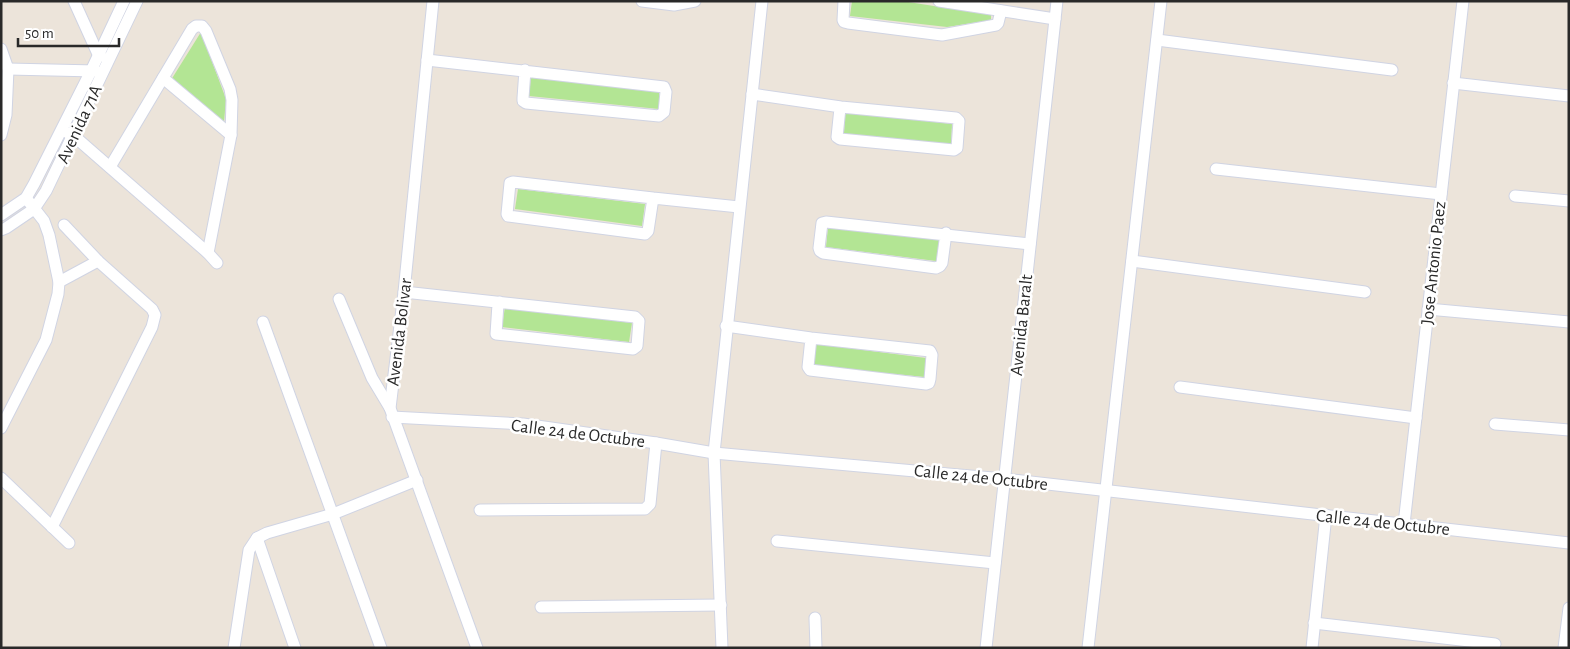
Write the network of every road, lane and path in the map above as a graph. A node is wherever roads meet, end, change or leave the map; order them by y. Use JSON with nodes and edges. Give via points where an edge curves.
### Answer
{"nodes":[{"id":1,"x":74,"y":1,"type":"edge"},
{"id":2,"x":124,"y":1,"type":"edge"},
{"id":3,"x":137,"y":1,"type":"edge"},
{"id":4,"x":433,"y":1,"type":"edge"},
{"id":5,"x":642,"y":1,"type":"edge"},
{"id":6,"x":695,"y":1,"type":"edge"},
{"id":7,"x":762,"y":1,"type":"edge"},
{"id":8,"x":844,"y":1,"type":"edge"},
{"id":9,"x":939,"y":1,"type":"edge"},
{"id":10,"x":1057,"y":1,"type":"edge"},
{"id":11,"x":1161,"y":1,"type":"edge"},
{"id":12,"x":1462,"y":1,"type":"edge"},
{"id":13,"x":1001,"y":11,"type":"junction"},
{"id":14,"x":1055,"y":19,"type":"junction"},
{"id":15,"x":1157,"y":40,"type":"junction"},
{"id":16,"x":1,"y":49,"type":"edge"},
{"id":17,"x":98,"y":54,"type":"junction"},
{"id":18,"x":428,"y":60,"type":"junction"},
{"id":19,"x":108,"y":61,"type":"junction"},
{"id":20,"x":8,"y":69,"type":"junction"},
{"id":21,"x":525,"y":70,"type":"junction"},
{"id":22,"x":1392,"y":70,"type":"dead end"},
{"id":23,"x":97,"y":71,"type":"junction"},
{"id":24,"x":163,"y":78,"type":"junction"},
{"id":25,"x":1454,"y":83,"type":"junction"},
{"id":26,"x":752,"y":94,"type":"junction"},
{"id":27,"x":1569,"y":96,"type":"edge"},
{"id":28,"x":841,"y":107,"type":"junction"},
{"id":29,"x":61,"y":130,"type":"junction"},
{"id":30,"x":1,"y":135,"type":"edge"},
{"id":31,"x":231,"y":135,"type":"junction"},
{"id":32,"x":74,"y":136,"type":"junction"},
{"id":33,"x":110,"y":166,"type":"junction"},
{"id":34,"x":1216,"y":169,"type":"dead end"},
{"id":35,"x":1441,"y":194,"type":"junction"},
{"id":36,"x":1515,"y":196,"type":"dead end"},
{"id":37,"x":26,"y":198,"type":"junction"},
{"id":38,"x":653,"y":198,"type":"junction"},
{"id":39,"x":1569,"y":200,"type":"edge"},
{"id":40,"x":740,"y":207,"type":"junction"},
{"id":41,"x":34,"y":209,"type":"junction"},
{"id":42,"x":1,"y":216,"type":"edge"},
{"id":43,"x":64,"y":225,"type":"dead end"},
{"id":44,"x":1,"y":230,"type":"edge"},
{"id":45,"x":946,"y":234,"type":"junction"},
{"id":46,"x":1030,"y":244,"type":"junction"},
{"id":47,"x":208,"y":253,"type":"junction"},
{"id":48,"x":98,"y":261,"type":"junction"},
{"id":49,"x":1132,"y":261,"type":"junction"},
{"id":50,"x":217,"y":263,"type":"dead end"},
{"id":51,"x":58,"y":282,"type":"junction"},
{"id":52,"x":404,"y":292,"type":"junction"},
{"id":53,"x":1365,"y":292,"type":"dead end"},
{"id":54,"x":339,"y":299,"type":"dead end"},
{"id":55,"x":500,"y":302,"type":"junction"},
{"id":56,"x":1428,"y":309,"type":"junction"},
{"id":57,"x":263,"y":322,"type":"dead end"},
{"id":58,"x":1569,"y":322,"type":"edge"},
{"id":59,"x":726,"y":326,"type":"junction"},
{"id":60,"x":811,"y":338,"type":"junction"},
{"id":61,"x":1180,"y":387,"type":"dead end"},
{"id":62,"x":391,"y":413,"type":"junction"},
{"id":63,"x":1416,"y":418,"type":"junction"},
{"id":64,"x":1495,"y":424,"type":"dead end"},
{"id":65,"x":1,"y":428,"type":"edge"},
{"id":66,"x":1569,"y":430,"type":"edge"},
{"id":67,"x":656,"y":443,"type":"junction"},
{"id":68,"x":714,"y":453,"type":"junction"},
{"id":69,"x":1,"y":478,"type":"edge"},
{"id":70,"x":1004,"y":479,"type":"junction"},
{"id":71,"x":417,"y":480,"type":"junction"},
{"id":72,"x":1105,"y":490,"type":"junction"},
{"id":73,"x":480,"y":510,"type":"dead end"},
{"id":74,"x":333,"y":514,"type":"junction"},
{"id":75,"x":1326,"y":515,"type":"junction"},
{"id":76,"x":1404,"y":524,"type":"junction"},
{"id":77,"x":52,"y":527,"type":"junction"},
{"id":78,"x":257,"y":538,"type":"junction"},
{"id":79,"x":777,"y":541,"type":"dead end"},
{"id":80,"x":69,"y":543,"type":"dead end"},
{"id":81,"x":1569,"y":543,"type":"edge"},
{"id":82,"x":995,"y":563,"type":"junction"},
{"id":83,"x":721,"y":605,"type":"junction"},
{"id":84,"x":541,"y":607,"type":"dead end"},
{"id":85,"x":1569,"y":608,"type":"edge"},
{"id":86,"x":815,"y":618,"type":"dead end"},
{"id":87,"x":1314,"y":623,"type":"junction"},
{"id":88,"x":1495,"y":644,"type":"dead end"},
{"id":89,"x":234,"y":648,"type":"edge"},
{"id":90,"x":296,"y":648,"type":"edge"},
{"id":91,"x":381,"y":648,"type":"edge"},
{"id":92,"x":477,"y":648,"type":"edge"},
{"id":93,"x":722,"y":648,"type":"edge"},
{"id":94,"x":816,"y":648,"type":"edge"},
{"id":95,"x":986,"y":648,"type":"edge"},
{"id":96,"x":1088,"y":648,"type":"edge"},
{"id":97,"x":1312,"y":648,"type":"edge"},
{"id":98,"x":1564,"y":648,"type":"edge"}],
"edges":[{"from":1,"to":17,"type":"street"},
{"from":2,"to":17,"type":"street","name":"Avenida 71A"},
{"from":3,"to":19,"type":"street","name":"Avenida 71A"},
{"from":4,"to":18,"type":"street","name":"Avenida Bolivar"},
{"from":5,"to":6,"type":"street","via":[[674,5]]},
{"from":7,"to":26,"type":"street"},
{"from":8,"to":13,"type":"street","via":[[843,20],[848,24],[942,35],[996,25]]},
{"from":9,"to":13,"type":"street"},
{"from":10,"to":14,"type":"street","name":"Avenida Baralt"},
{"from":11,"to":15,"type":"street"},
{"from":12,"to":25,"type":"street","name":"Jose Antonio Paez"},
{"from":13,"to":14,"type":"street"},
{"from":14,"to":46,"type":"street","name":"Avenida Baralt"},
{"from":15,"to":22,"type":"street"},
{"from":15,"to":49,"type":"street"},
{"from":16,"to":20,"type":"street"},
{"from":17,"to":19,"type":"street"},
{"from":17,"to":23,"type":"street","name":"Avenida 71A"},
{"from":18,"to":21,"type":"street"},
{"from":18,"to":52,"type":"street","name":"Avenida Bolivar"},
{"from":19,"to":23,"type":"street","name":"Avenida 71A"},
{"from":20,"to":23,"type":"street"},
{"from":20,"to":30,"type":"street","via":[[6,115]]},
{"from":21,"to":21,"type":"street","via":[[664,87],[664,112],[659,116],[526,103],[522,98]]},
{"from":23,"to":29,"type":"street","name":"Avenida 71A"},
{"from":23,"to":32,"type":"street","name":"Avenida 71A"},
{"from":24,"to":31,"type":"street"},
{"from":24,"to":31,"type":"street","via":[[192,29],[202,26],[230,89]]},
{"from":24,"to":33,"type":"street"},
{"from":25,"to":27,"type":"street"},
{"from":25,"to":35,"type":"street","name":"Jose Antonio Paez"},
{"from":26,"to":28,"type":"street"},
{"from":26,"to":40,"type":"street"},
{"from":28,"to":28,"type":"street","via":[[956,118],[959,120],[957,148],[840,140],[837,137]]},
{"from":29,"to":32,"type":"street"},
{"from":29,"to":37,"type":"street","name":"Avenida 71A"},
{"from":31,"to":47,"type":"street"},
{"from":32,"to":33,"type":"street"},
{"from":32,"to":41,"type":"street","name":"Avenida 71A"},
{"from":33,"to":47,"type":"street"},
{"from":34,"to":35,"type":"street"},
{"from":35,"to":56,"type":"street","name":"Jose Antonio Paez"},
{"from":36,"to":39,"type":"street"},
{"from":37,"to":41,"type":"street"},
{"from":37,"to":42,"type":"street","name":"Avenida 71A"},
{"from":38,"to":38,"type":"street","via":[[512,182],[507,214],[645,234]]},
{"from":38,"to":40,"type":"street"},
{"from":40,"to":59,"type":"street"},
{"from":41,"to":44,"type":"street","name":"Avenida 71A"},
{"from":41,"to":51,"type":"street","via":[[44,221],[49,235]]},
{"from":43,"to":48,"type":"street"},
{"from":45,"to":45,"type":"street","via":[[826,222],[822,223],[819,248],[823,253],[936,268],[942,263]]},
{"from":45,"to":46,"type":"street"},
{"from":46,"to":70,"type":"street","name":"Avenida Baralt"},
{"from":47,"to":50,"type":"street"},
{"from":48,"to":51,"type":"street"},
{"from":48,"to":77,"type":"street","via":[[156,316]]},
{"from":49,"to":53,"type":"street"},
{"from":49,"to":72,"type":"street"},
{"from":51,"to":65,"type":"street","via":[[46,340]]},
{"from":52,"to":55,"type":"street"},
{"from":52,"to":62,"type":"street","name":"Avenida Bolivar"},
{"from":54,"to":62,"type":"street","via":[[372,378]]},
{"from":55,"to":55,"type":"street","via":[[636,317],[639,321],[637,346],[633,349],[496,334]]},
{"from":56,"to":58,"type":"street"},
{"from":56,"to":63,"type":"street","name":"Jose Antonio Paez"},
{"from":57,"to":74,"type":"street"},
{"from":59,"to":60,"type":"street"},
{"from":59,"to":68,"type":"street"},
{"from":60,"to":60,"type":"street","via":[[930,351],[929,382],[810,370]]},
{"from":61,"to":63,"type":"street"},
{"from":62,"to":67,"type":"street","name":"Calle 24 de Octubre","via":[[523,424]]},
{"from":62,"to":71,"type":"street","name":"Avenida Bolivar"},
{"from":63,"to":76,"type":"street","name":"Jose Antonio Paez"},
{"from":64,"to":66,"type":"street"},
{"from":67,"to":68,"type":"street","name":"Calle 24 de Octubre"},
{"from":67,"to":73,"type":"street","via":[[650,504],[645,509]]},
{"from":68,"to":70,"type":"street","name":"Calle 24 de Octubre"},
{"from":68,"to":83,"type":"street"},
{"from":69,"to":77,"type":"street"},
{"from":70,"to":72,"type":"street","name":"Calle 24 de Octubre"},
{"from":70,"to":82,"type":"street","name":"Avenida Baralt"},
{"from":71,"to":74,"type":"street"},
{"from":71,"to":92,"type":"street","name":"Avenida Bolivar"},
{"from":72,"to":75,"type":"street","name":"Calle 24 de Octubre"},
{"from":72,"to":96,"type":"street"},
{"from":74,"to":78,"type":"street"},
{"from":74,"to":91,"type":"street"},
{"from":75,"to":76,"type":"street","name":"Calle 24 de Octubre"},
{"from":75,"to":87,"type":"street"},
{"from":76,"to":81,"type":"street","name":"Calle 24 de Octubre"},
{"from":77,"to":80,"type":"street"},
{"from":78,"to":89,"type":"street","via":[[249,550]]},
{"from":78,"to":90,"type":"street"},
{"from":79,"to":82,"type":"street"},
{"from":82,"to":95,"type":"street","name":"Avenida Baralt"},
{"from":83,"to":84,"type":"street"},
{"from":83,"to":93,"type":"street"},
{"from":85,"to":98,"type":"street"},
{"from":86,"to":94,"type":"street"},
{"from":87,"to":88,"type":"street"},
{"from":87,"to":97,"type":"street"}]}
